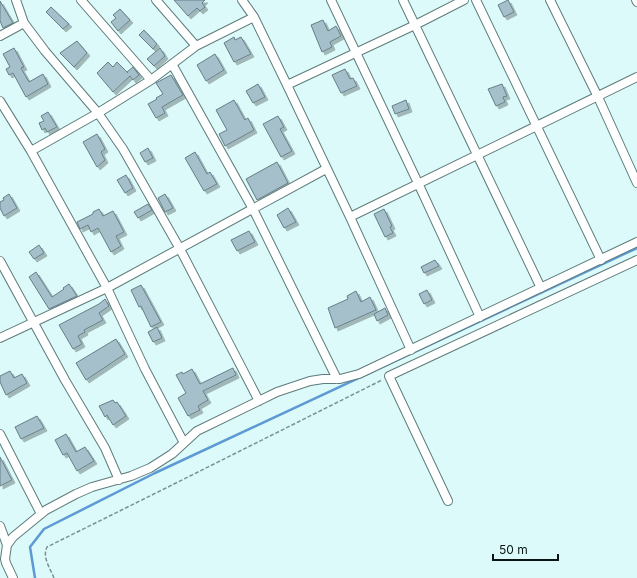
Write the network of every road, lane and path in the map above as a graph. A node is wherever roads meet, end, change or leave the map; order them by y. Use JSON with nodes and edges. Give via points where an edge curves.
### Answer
{"nodes":[{"id":1,"x":16,"y":0,"type":"edge"},
{"id":2,"x":81,"y":0,"type":"edge"},
{"id":3,"x":156,"y":0,"type":"edge"},
{"id":4,"x":242,"y":0,"type":"edge"},
{"id":5,"x":331,"y":0,"type":"edge"},
{"id":6,"x":403,"y":0,"type":"edge"},
{"id":7,"x":464,"y":0,"type":"edge"},
{"id":8,"x":476,"y":0,"type":"edge"},
{"id":9,"x":550,"y":0,"type":"edge"},
{"id":10,"x":254,"y":17,"type":"junction"},
{"id":11,"x":24,"y":23,"type":"junction"},
{"id":12,"x":415,"y":25,"type":"junction"},
{"id":13,"x":0,"y":36,"type":"edge"},
{"id":14,"x":196,"y":46,"type":"junction"},
{"id":15,"x":355,"y":53,"type":"junction"},
{"id":16,"x":172,"y":64,"type":"junction"},
{"id":17,"x":637,"y":77,"type":"edge"},
{"id":18,"x":151,"y":80,"type":"junction"},
{"id":19,"x":287,"y":85,"type":"junction"},
{"id":20,"x":598,"y":97,"type":"junction"},
{"id":21,"x":0,"y":100,"type":"edge"},
{"id":22,"x":98,"y":113,"type":"junction"},
{"id":23,"x":537,"y":125,"type":"junction"},
{"id":24,"x":31,"y":152,"type":"junction"},
{"id":25,"x":478,"y":154,"type":"junction"},
{"id":26,"x":326,"y":169,"type":"junction"},
{"id":27,"x":418,"y":183,"type":"junction"},
{"id":28,"x":637,"y":183,"type":"edge"},
{"id":29,"x":253,"y":209,"type":"junction"},
{"id":30,"x":350,"y":216,"type":"junction"},
{"id":31,"x":637,"y":242,"type":"edge"},
{"id":32,"x":180,"y":249,"type":"junction"},
{"id":33,"x":600,"y":260,"type":"junction"},
{"id":34,"x":637,"y":260,"type":"edge"},
{"id":35,"x":0,"y":261,"type":"edge"},
{"id":36,"x":108,"y":288,"type":"junction"},
{"id":37,"x":541,"y":288,"type":"junction"},
{"id":38,"x":480,"y":317,"type":"junction"},
{"id":39,"x":34,"y":323,"type":"junction"},
{"id":40,"x":0,"y":338,"type":"edge"},
{"id":41,"x":411,"y":350,"type":"junction"},
{"id":42,"x":389,"y":376,"type":"junction"},
{"id":43,"x":337,"y":379,"type":"junction"},
{"id":44,"x":259,"y":401,"type":"junction"},
{"id":45,"x":0,"y":434,"type":"edge"},
{"id":46,"x":184,"y":442,"type":"junction"},
{"id":47,"x":119,"y":480,"type":"junction"},
{"id":48,"x":448,"y":501,"type":"dead end"},
{"id":49,"x":41,"y":514,"type":"junction"},
{"id":50,"x":0,"y":526,"type":"edge"},
{"id":51,"x":8,"y":545,"type":"junction"},
{"id":52,"x":13,"y":578,"type":"edge"},
{"id":53,"x":54,"y":578,"type":"edge"}],
"edges":[{"from":1,"to":11,"type":"street"},
{"from":2,"to":18,"type":"street"},
{"from":3,"to":14,"type":"street"},
{"from":4,"to":10,"type":"street"},
{"from":5,"to":15,"type":"street"},
{"from":6,"to":12,"type":"street"},
{"from":7,"to":12,"type":"street"},
{"from":8,"to":23,"type":"street"},
{"from":9,"to":20,"type":"street"},
{"from":10,"to":14,"type":"street"},
{"from":10,"to":19,"type":"street"},
{"from":11,"to":13,"type":"street"},
{"from":11,"to":22,"type":"street"},
{"from":12,"to":15,"type":"street"},
{"from":12,"to":25,"type":"street"},
{"from":14,"to":16,"type":"street"},
{"from":15,"to":19,"type":"street"},
{"from":15,"to":27,"type":"street"},
{"from":16,"to":18,"type":"street"},
{"from":16,"to":29,"type":"street"},
{"from":17,"to":20,"type":"street"},
{"from":18,"to":22,"type":"street"},
{"from":19,"to":26,"type":"street"},
{"from":20,"to":23,"type":"street"},
{"from":20,"to":28,"type":"street"},
{"from":21,"to":24,"type":"street"},
{"from":22,"to":24,"type":"street"},
{"from":22,"to":32,"type":"street","via":[[123,148]]},
{"from":23,"to":25,"type":"street"},
{"from":23,"to":33,"type":"street"},
{"from":24,"to":36,"type":"street"},
{"from":25,"to":27,"type":"street"},
{"from":25,"to":37,"type":"street"},
{"from":26,"to":29,"type":"street"},
{"from":26,"to":30,"type":"street"},
{"from":27,"to":30,"type":"street"},
{"from":27,"to":38,"type":"street"},
{"from":29,"to":32,"type":"street"},
{"from":29,"to":43,"type":"street"},
{"from":30,"to":41,"type":"street"},
{"from":31,"to":33,"type":"street"},
{"from":32,"to":36,"type":"street"},
{"from":32,"to":44,"type":"street"},
{"from":33,"to":37,"type":"street"},
{"from":34,"to":42,"type":"street"},
{"from":35,"to":39,"type":"street"},
{"from":36,"to":39,"type":"street"},
{"from":36,"to":46,"type":"street","via":[[145,369]]},
{"from":37,"to":38,"type":"street"},
{"from":38,"to":41,"type":"street"},
{"from":39,"to":40,"type":"street"},
{"from":39,"to":47,"type":"street","via":[[105,448]]},
{"from":41,"to":43,"type":"street","via":[[359,374]]},
{"from":42,"to":48,"type":"street"},
{"from":42,"to":53,"type":"path","via":[[47,546],[46,559]]},
{"from":43,"to":44,"type":"street","via":[[298,384]]},
{"from":44,"to":46,"type":"street","via":[[197,431]]},
{"from":45,"to":49,"type":"street"},
{"from":46,"to":47,"type":"street","via":[[172,454],[150,468]]},
{"from":47,"to":49,"type":"street","via":[[76,494]]},
{"from":49,"to":51,"type":"street","via":[[13,537]]},
{"from":50,"to":51,"type":"street"},
{"from":51,"to":52,"type":"street","via":[[5,558]]}]}
